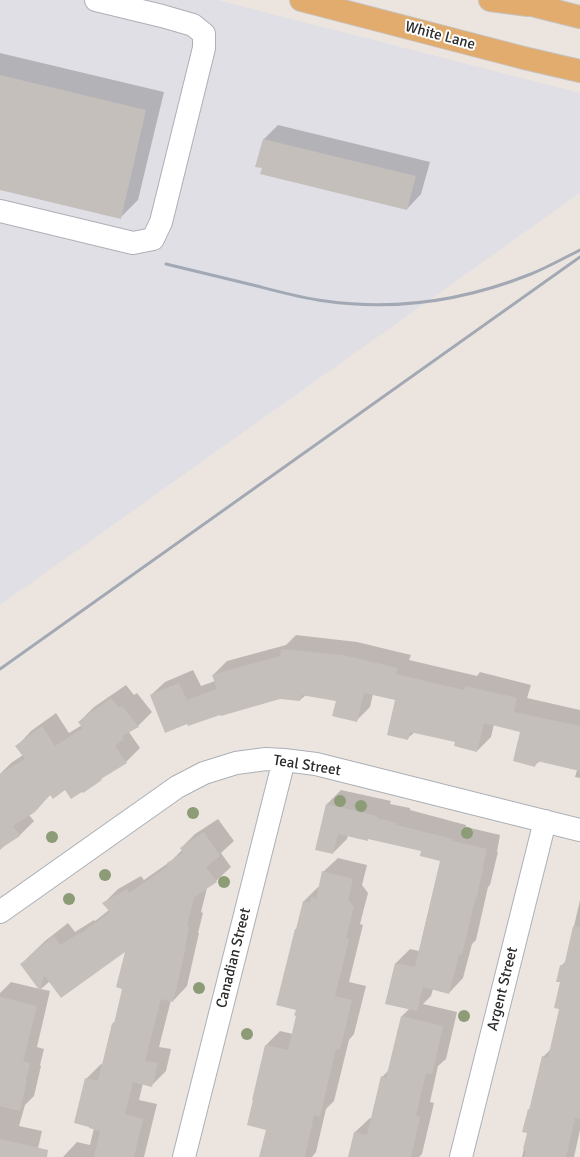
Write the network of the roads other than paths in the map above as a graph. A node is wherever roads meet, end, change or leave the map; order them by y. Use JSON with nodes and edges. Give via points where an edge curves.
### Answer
{"nodes":[{"id":1,"x":96,"y":0,"type":"edge"},
{"id":2,"x":490,"y":0,"type":"edge"},
{"id":3,"x":512,"y":0,"type":"edge"},
{"id":4,"x":308,"y":1,"type":"edge"},
{"id":5,"x":535,"y":5,"type":"junction"},
{"id":6,"x":164,"y":8,"type":"edge"},
{"id":7,"x":580,"y":17,"type":"edge"},
{"id":8,"x":524,"y":58,"type":"junction"},
{"id":9,"x":580,"y":62,"type":"edge"},
{"id":10,"x":580,"y":71,"type":"edge"},
{"id":11,"x":0,"y":211,"type":"edge"},
{"id":12,"x":284,"y":760,"type":"junction"},
{"id":13,"x":545,"y":821,"type":"junction"},
{"id":14,"x":580,"y":830,"type":"edge"},
{"id":15,"x":0,"y":912,"type":"edge"},
{"id":16,"x":184,"y":1157,"type":"edge"},
{"id":17,"x":461,"y":1157,"type":"edge"}],
"edges":[{"from":1,"to":6,"type":"street"},
{"from":2,"to":5,"type":"main road"},
{"from":3,"to":5,"type":"main road"},
{"from":4,"to":8,"type":"main road","name":"White Lane"},
{"from":5,"to":7,"type":"main road"},
{"from":6,"to":11,"type":"street","via":[[204,34],[204,48],[161,222],[153,239],[133,244]]},
{"from":8,"to":9,"type":"main road"},
{"from":8,"to":10,"type":"main road","name":"White Lane"},
{"from":12,"to":13,"type":"street","name":"Teal Street","via":[[316,764]]},
{"from":12,"to":15,"type":"street","name":"Teal Street","via":[[266,759],[236,763],[204,773],[177,786]]},
{"from":12,"to":16,"type":"street","name":"Canadian Street"},
{"from":13,"to":14,"type":"street","name":"Teal Street"},
{"from":13,"to":17,"type":"street","name":"Argent Street"}]}
